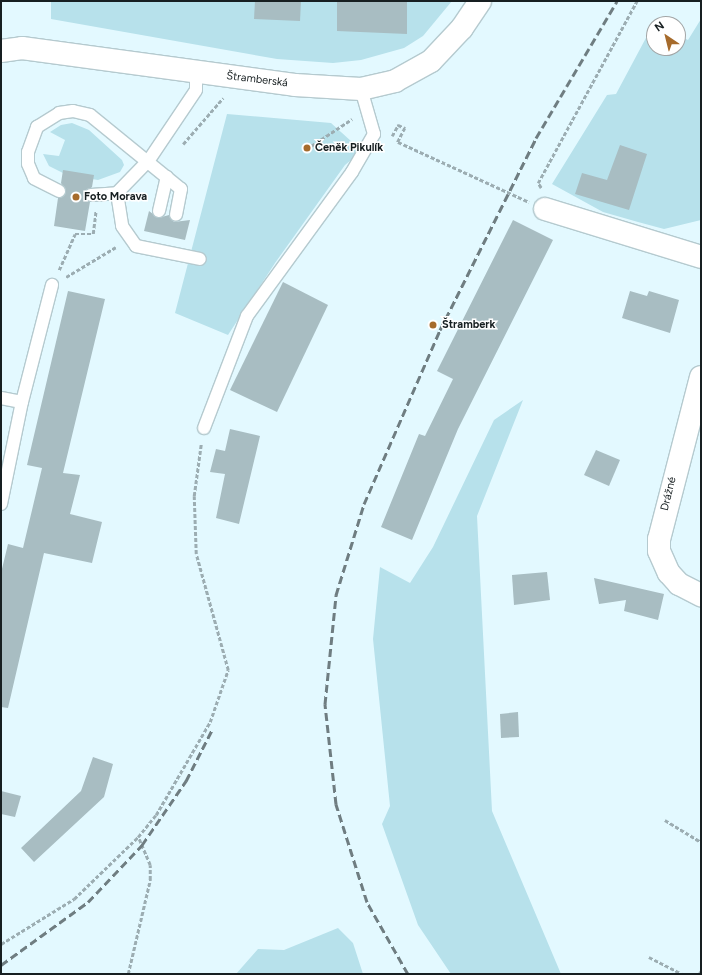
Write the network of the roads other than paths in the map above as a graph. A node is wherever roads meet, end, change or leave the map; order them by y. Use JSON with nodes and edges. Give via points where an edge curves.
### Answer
{"nodes":[{"id":1,"x":480,"y":1,"type":"edge"},
{"id":2,"x":1,"y":51,"type":"edge"},
{"id":3,"x":196,"y":72,"type":"junction"},
{"id":4,"x":361,"y":89,"type":"junction"},
{"id":5,"x":149,"y":160,"type":"junction"},
{"id":6,"x":167,"y":177,"type":"junction"},
{"id":7,"x":59,"y":191,"type":"dead end"},
{"id":8,"x":117,"y":193,"type":"junction"},
{"id":9,"x":95,"y":195,"type":"road end"},
{"id":10,"x":541,"y":207,"type":"road end"},
{"id":11,"x":159,"y":211,"type":"dead end"},
{"id":12,"x":176,"y":215,"type":"dead end"},
{"id":13,"x":701,"y":257,"type":"edge"},
{"id":14,"x":200,"y":260,"type":"dead end"},
{"id":15,"x":52,"y":285,"type":"road end"},
{"id":16,"x":701,"y":377,"type":"edge"},
{"id":17,"x":1,"y":398,"type":"edge"},
{"id":18,"x":22,"y":402,"type":"junction"},
{"id":19,"x":204,"y":428,"type":"road end"},
{"id":20,"x":1,"y":504,"type":"edge"},
{"id":21,"x":701,"y":595,"type":"edge"}],
"edges":[{"from":1,"to":4,"type":"street","name":"Štramberská","via":[[462,28],[431,60],[395,81]]},
{"from":2,"to":3,"type":"street","name":"Štramberská","via":[[22,48]]},
{"from":3,"to":4,"type":"street","name":"Štramberská"},
{"from":3,"to":5,"type":"lane","via":[[196,90]]},
{"from":4,"to":19,"type":"lane","via":[[374,134],[352,172],[247,316]]},
{"from":5,"to":6,"type":"lane"},
{"from":5,"to":7,"type":"lane","via":[[90,115],[72,111],[59,113],[38,127],[28,152],[28,164],[34,178]]},
{"from":5,"to":8,"type":"lane"},
{"from":6,"to":11,"type":"lane"},
{"from":6,"to":12,"type":"lane","via":[[181,189]]},
{"from":8,"to":9,"type":"lane"},
{"from":8,"to":14,"type":"lane","via":[[126,235],[136,246]]},
{"from":10,"to":13,"type":"street"},
{"from":15,"to":18,"type":"lane"},
{"from":16,"to":21,"type":"street","name":"Drážné","via":[[659,539],[659,551],[668,573],[679,584]]},
{"from":17,"to":18,"type":"lane"},
{"from":18,"to":20,"type":"lane"}]}
